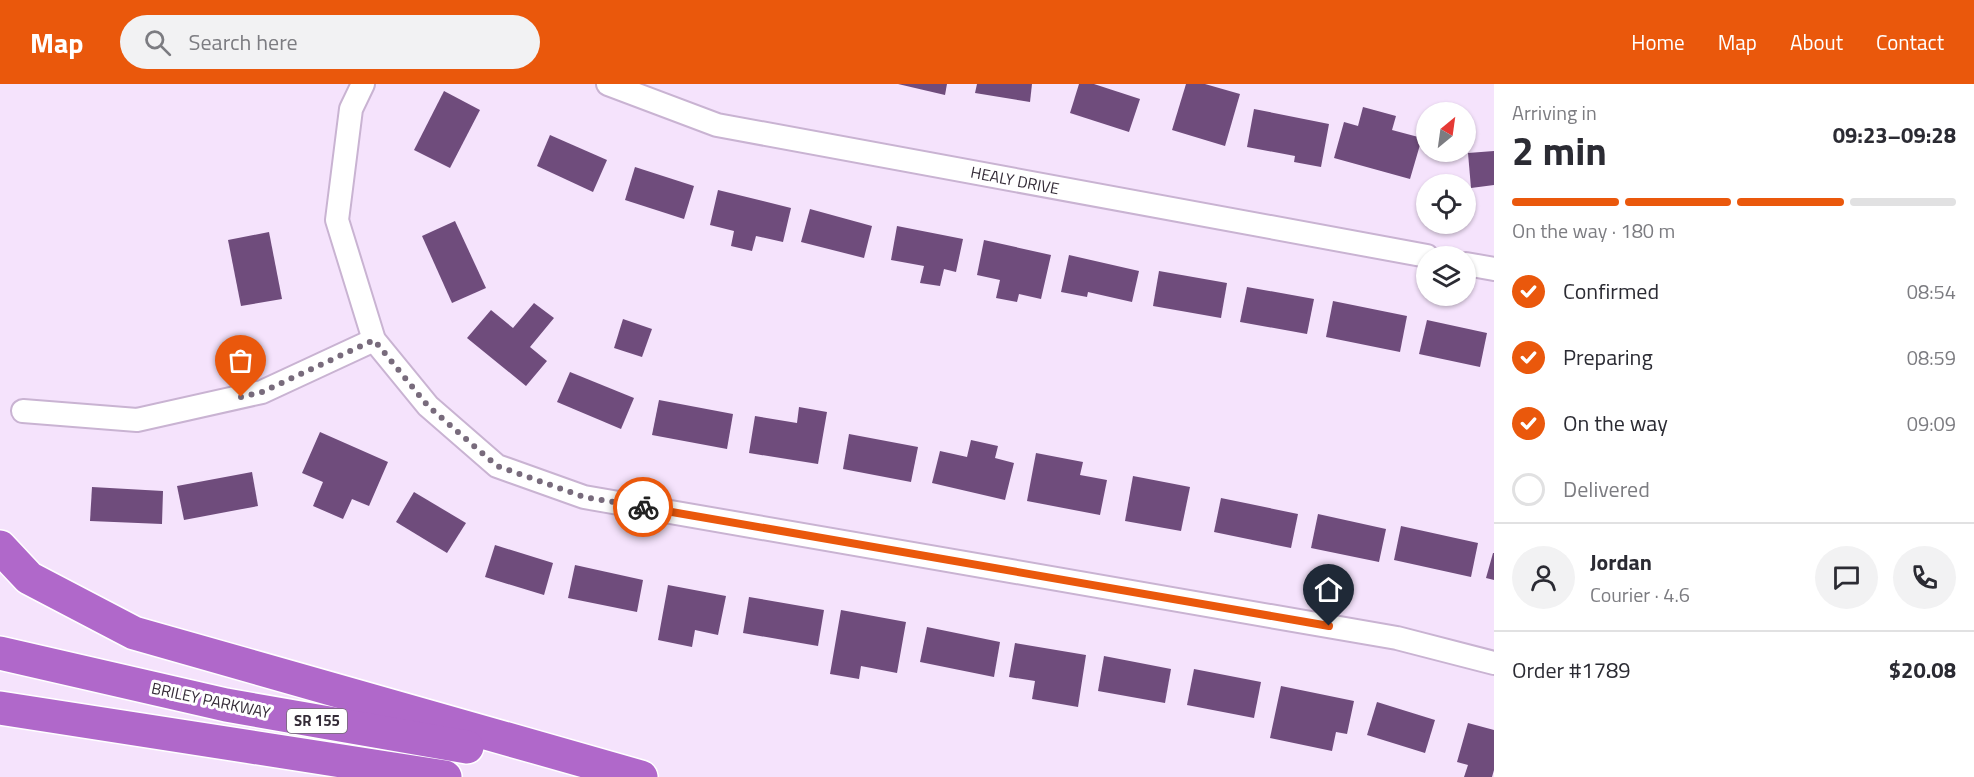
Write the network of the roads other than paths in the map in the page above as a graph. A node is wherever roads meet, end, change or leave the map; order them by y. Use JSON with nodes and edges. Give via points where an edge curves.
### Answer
{"nodes":[{"id":1,"x":363,"y":84,"type":"edge"},
{"id":2,"x":608,"y":84,"type":"edge"},
{"id":3,"x":1416,"y":254,"type":"edge"},
{"id":4,"x":1476,"y":266,"type":"edge"},
{"id":5,"x":1494,"y":269,"type":"edge"},
{"id":6,"x":374,"y":340,"type":"junction"},
{"id":7,"x":23,"y":411,"type":"dead end"},
{"id":8,"x":0,"y":547,"type":"edge"},
{"id":9,"x":0,"y":652,"type":"edge"},
{"id":10,"x":1494,"y":663,"type":"edge"},
{"id":11,"x":0,"y":708,"type":"edge"},
{"id":12,"x":445,"y":777,"type":"edge"},
{"id":13,"x":639,"y":777,"type":"edge"}],
"edges":[{"from":1,"to":6,"type":"street","via":[[351,109],[337,220]]},
{"from":2,"to":3,"type":"street","name":"HEALY DRIVE","via":[[717,125]]},
{"from":4,"to":5,"type":"street"},
{"from":6,"to":7,"type":"street","via":[[262,392],[137,420]]},
{"from":6,"to":10,"type":"street","via":[[428,406],[497,466],[584,497],[1397,638]]},
{"from":8,"to":13,"type":"highway","via":[[29,578],[134,633]]},
{"from":9,"to":13,"type":"highway","name":"BRILEY PARKWAY","number":"SR 155","via":[[226,705]]},
{"from":11,"to":12,"type":"highway","number":"SR 155"}]}
